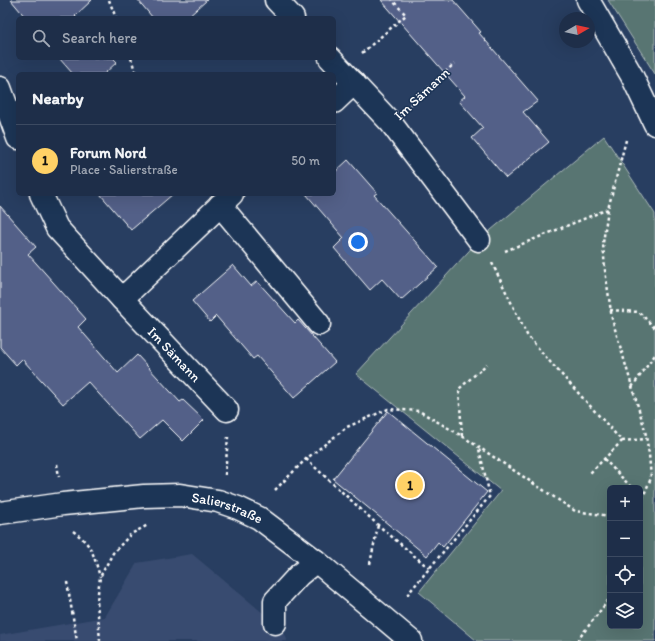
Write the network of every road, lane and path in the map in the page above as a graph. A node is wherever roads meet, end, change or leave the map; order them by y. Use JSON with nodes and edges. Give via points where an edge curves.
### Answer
{"nodes":[{"id":1,"x":109,"y":0,"type":"edge"},
{"id":2,"x":276,"y":0,"type":"edge"},
{"id":3,"x":392,"y":0,"type":"edge"},
{"id":4,"x":588,"y":0,"type":"edge"},
{"id":5,"x":115,"y":16,"type":"edge"},
{"id":6,"x":291,"y":16,"type":"edge"},
{"id":7,"x":361,"y":54,"type":"dead end"},
{"id":8,"x":131,"y":60,"type":"edge"},
{"id":9,"x":332,"y":60,"type":"edge"},
{"id":10,"x":454,"y":64,"type":"dead end"},
{"id":11,"x":135,"y":72,"type":"edge"},
{"id":12,"x":354,"y":83,"type":"junction"},
{"id":13,"x":0,"y":88,"type":"edge"},
{"id":14,"x":336,"y":100,"type":"edge"},
{"id":15,"x":391,"y":123,"type":"junction"},
{"id":16,"x":655,"y":124,"type":"edge"},
{"id":17,"x":16,"y":132,"type":"edge"},
{"id":18,"x":626,"y":140,"type":"dead end"},
{"id":19,"x":42,"y":196,"type":"edge"},
{"id":20,"x":226,"y":199,"type":"edge"},
{"id":21,"x":608,"y":209,"type":"junction"},
{"id":22,"x":484,"y":248,"type":"junction"},
{"id":23,"x":122,"y":299,"type":"junction"},
{"id":24,"x":610,"y":310,"type":"junction"},
{"id":25,"x":318,"y":324,"type":"dead end"},
{"id":26,"x":655,"y":328,"type":"edge"},
{"id":27,"x":655,"y":355,"type":"edge"},
{"id":28,"x":487,"y":364,"type":"dead end"},
{"id":29,"x":632,"y":388,"type":"junction"},
{"id":30,"x":227,"y":410,"type":"joint"},
{"id":31,"x":462,"y":436,"type":"junction"},
{"id":32,"x":647,"y":439,"type":"junction"},
{"id":33,"x":622,"y":441,"type":"junction"},
{"id":34,"x":479,"y":448,"type":"junction"},
{"id":35,"x":306,"y":459,"type":"junction"},
{"id":36,"x":604,"y":459,"type":"junction"},
{"id":37,"x":589,"y":474,"type":"dead end"},
{"id":38,"x":629,"y":485,"type":"edge"},
{"id":39,"x":274,"y":490,"type":"dead end"},
{"id":40,"x":643,"y":494,"type":"edge"},
{"id":41,"x":218,"y":501,"type":"junction"},
{"id":42,"x":63,"y":504,"type":"junction"},
{"id":43,"x":0,"y":513,"type":"edge"},
{"id":44,"x":607,"y":516,"type":"edge"},
{"id":45,"x":154,"y":521,"type":"dead end"},
{"id":46,"x":378,"y":525,"type":"junction"},
{"id":47,"x":316,"y":561,"type":"junction"},
{"id":48,"x":370,"y":564,"type":"dead end"},
{"id":49,"x":430,"y":568,"type":"junction"},
{"id":50,"x":100,"y":577,"type":"junction"},
{"id":51,"x":67,"y":582,"type":"dead end"},
{"id":52,"x":407,"y":594,"type":"dead end"},
{"id":53,"x":607,"y":602,"type":"edge"},
{"id":54,"x":276,"y":623,"type":"dead end"},
{"id":55,"x":77,"y":641,"type":"edge"},
{"id":56,"x":100,"y":641,"type":"edge"},
{"id":57,"x":411,"y":641,"type":"edge"},
{"id":58,"x":577,"y":641,"type":"edge"}],
"edges":[{"from":1,"to":5,"type":"path"},
{"from":2,"to":6,"type":"street"},
{"from":3,"to":7,"type":"path","via":[[406,15]]},
{"from":4,"to":16,"type":"street","via":[[632,76]]},
{"from":8,"to":11,"type":"path"},
{"from":9,"to":12,"type":"street","name":"Im Sämann"},
{"from":10,"to":15,"type":"path","name":"Im Sämann"},
{"from":12,"to":14,"type":"street"},
{"from":12,"to":15,"type":"street","name":"Im Sämann"},
{"from":13,"to":17,"type":"street"},
{"from":15,"to":22,"type":"street","name":"Im Sämann"},
{"from":18,"to":21,"type":"path"},
{"from":19,"to":23,"type":"street","name":"Im Sämann","via":[[57,228]]},
{"from":20,"to":23,"type":"street"},
{"from":20,"to":25,"type":"street"},
{"from":21,"to":22,"type":"path"},
{"from":21,"to":24,"type":"path","via":[[603,242]]},
{"from":22,"to":33,"type":"path","via":[[527,335]]},
{"from":23,"to":30,"type":"street","name":"Im Sämann"},
{"from":24,"to":26,"type":"path","via":[[639,312]]},
{"from":24,"to":29,"type":"path"},
{"from":27,"to":29,"type":"path"},
{"from":28,"to":31,"type":"path","via":[[459,389]]},
{"from":29,"to":32,"type":"path"},
{"from":30,"to":41,"type":"path","via":[[225,477]]},
{"from":31,"to":34,"type":"path"},
{"from":31,"to":35,"type":"path","via":[[419,411],[388,409],[347,427]]},
{"from":32,"to":33,"type":"path"},
{"from":32,"to":40,"type":"path","via":[[651,478]]},
{"from":33,"to":36,"type":"path"},
{"from":34,"to":44,"type":"path","via":[[575,511]]},
{"from":34,"to":49,"type":"path","via":[[490,496]]},
{"from":35,"to":39,"type":"path"},
{"from":35,"to":46,"type":"path"},
{"from":36,"to":37,"type":"path"},
{"from":36,"to":38,"type":"path"},
{"from":41,"to":42,"type":"street","name":"Salierstraße","via":[[180,495]]},
{"from":41,"to":47,"type":"street","name":"Salierstraße","via":[[259,518]]},
{"from":42,"to":43,"type":"street","name":"Salierstraße"},
{"from":42,"to":50,"type":"path","via":[[68,527],[93,550]]},
{"from":45,"to":50,"type":"path","via":[[131,534],[113,554]]},
{"from":46,"to":48,"type":"path"},
{"from":46,"to":49,"type":"path"},
{"from":47,"to":54,"type":"street","via":[[299,575],[275,602]]},
{"from":47,"to":57,"type":"street","name":"Salierstraße"},
{"from":49,"to":52,"type":"path"},
{"from":50,"to":56,"type":"path","via":[[97,601]]},
{"from":51,"to":55,"type":"path"},
{"from":53,"to":58,"type":"path"}]}
